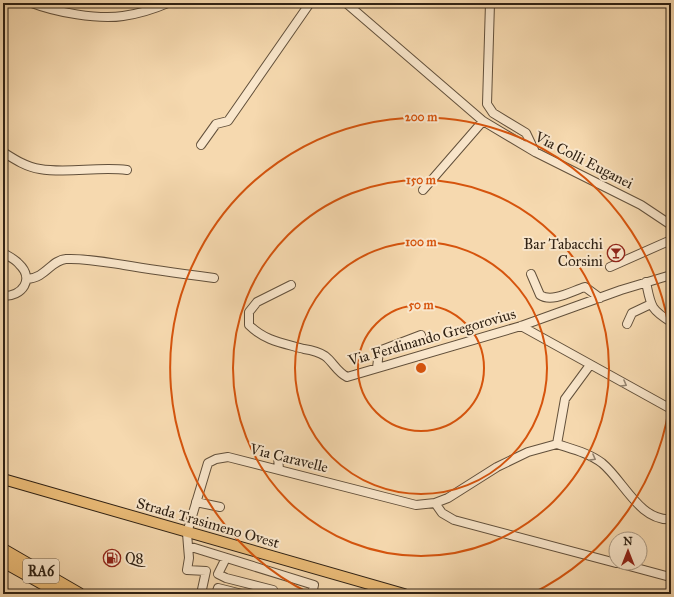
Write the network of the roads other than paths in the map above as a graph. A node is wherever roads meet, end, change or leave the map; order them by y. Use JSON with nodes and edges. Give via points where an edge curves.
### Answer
{"nodes":[{"id":1,"x":32,"y":3,"type":"edge"},
{"id":2,"x":168,"y":3,"type":"edge"},
{"id":3,"x":310,"y":3,"type":"edge"},
{"id":4,"x":346,"y":3,"type":"edge"},
{"id":5,"x":490,"y":3,"type":"edge"},
{"id":6,"x":483,"y":121,"type":"junction"},
{"id":7,"x":201,"y":145,"type":"dead end"},
{"id":8,"x":3,"y":152,"type":"edge"},
{"id":9,"x":535,"y":152,"type":"junction"},
{"id":10,"x":127,"y":170,"type":"dead end"},
{"id":11,"x":423,"y":190,"type":"dead end"},
{"id":12,"x":671,"y":225,"type":"edge"},
{"id":13,"x":671,"y":240,"type":"edge"},
{"id":14,"x":3,"y":253,"type":"edge"},
{"id":15,"x":610,"y":267,"type":"dead end"},
{"id":16,"x":530,"y":274,"type":"dead end"},
{"id":17,"x":671,"y":275,"type":"edge"},
{"id":18,"x":214,"y":278,"type":"dead end"},
{"id":19,"x":27,"y":279,"type":"junction"},
{"id":20,"x":646,"y":282,"type":"junction"},
{"id":21,"x":291,"y":285,"type":"dead end"},
{"id":22,"x":3,"y":296,"type":"edge"},
{"id":23,"x":600,"y":298,"type":"junction"},
{"id":24,"x":651,"y":304,"type":"junction"},
{"id":25,"x":671,"y":322,"type":"edge"},
{"id":26,"x":627,"y":324,"type":"dead end"},
{"id":27,"x":521,"y":326,"type":"junction"},
{"id":28,"x":421,"y":335,"type":"dead end"},
{"id":29,"x":590,"y":365,"type":"junction"},
{"id":30,"x":377,"y":368,"type":"junction"},
{"id":31,"x":671,"y":409,"type":"edge"},
{"id":32,"x":557,"y":444,"type":"junction"},
{"id":33,"x":278,"y":456,"type":"dead end"},
{"id":34,"x":279,"y":470,"type":"junction"},
{"id":35,"x":3,"y":479,"type":"edge"},
{"id":36,"x":196,"y":502,"type":"junction"},
{"id":37,"x":435,"y":503,"type":"junction"},
{"id":38,"x":220,"y":507,"type":"dead end"},
{"id":39,"x":671,"y":519,"type":"edge"},
{"id":40,"x":187,"y":532,"type":"junction"},
{"id":41,"x":188,"y":546,"type":"junction"},
{"id":42,"x":3,"y":550,"type":"edge"},
{"id":43,"x":226,"y":558,"type":"junction"},
{"id":44,"x":3,"y":561,"type":"edge"},
{"id":45,"x":608,"y":561,"type":"edge"},
{"id":46,"x":647,"y":571,"type":"edge"},
{"id":47,"x":670,"y":577,"type":"edge"},
{"id":48,"x":62,"y":594,"type":"edge"},
{"id":49,"x":79,"y":594,"type":"edge"},
{"id":50,"x":201,"y":594,"type":"edge"},
{"id":51,"x":216,"y":594,"type":"edge"},
{"id":52,"x":242,"y":594,"type":"edge"},
{"id":53,"x":270,"y":594,"type":"edge"},
{"id":54,"x":312,"y":594,"type":"edge"},
{"id":55,"x":404,"y":594,"type":"edge"}],
"edges":[{"from":1,"to":2,"type":"street","via":[[91,15],[122,16]]},
{"from":3,"to":7,"type":"street","via":[[228,121],[216,124]]},
{"from":4,"to":6,"type":"street","name":"Via Colli Euganei"},
{"from":5,"to":9,"type":"street","via":[[487,104],[493,114],[526,133]]},
{"from":6,"to":9,"type":"street","name":"Via Colli Euganei"},
{"from":6,"to":11,"type":"street"},
{"from":8,"to":10,"type":"street","via":[[20,163],[39,169]]},
{"from":9,"to":12,"type":"street","name":"Via Colli Euganei","via":[[641,205]]},
{"from":13,"to":15,"type":"street"},
{"from":14,"to":19,"type":"street","via":[[19,263]]},
{"from":16,"to":23,"type":"street","via":[[543,297],[550,298],[585,287]]},
{"from":17,"to":20,"type":"street","name":"Via Ferdinando Gregorovius"},
{"from":18,"to":19,"type":"street","via":[[90,260],[65,259],[53,265],[43,275]]},
{"from":19,"to":22,"type":"street","via":[[19,293]]},
{"from":20,"to":23,"type":"street","name":"Via Ferdinando Gregorovius"},
{"from":20,"to":24,"type":"street"},
{"from":21,"to":30,"type":"street","name":"Via Ferdinando Gregorovius","via":[[257,302],[249,312],[249,325],[259,335],[325,356],[339,373],[347,377]]},
{"from":23,"to":27,"type":"street","name":"Via Ferdinando Gregorovius"},
{"from":24,"to":25,"type":"street","via":[[655,312]]},
{"from":24,"to":26,"type":"street","via":[[632,313]]},
{"from":27,"to":29,"type":"street"},
{"from":27,"to":30,"type":"street","name":"Via Ferdinando Gregorovius"},
{"from":28,"to":30,"type":"street","via":[[379,351]]},
{"from":29,"to":31,"type":"street","one_way":true},
{"from":29,"to":32,"type":"street","via":[[565,399]]},
{"from":32,"to":37,"type":"street","name":"Via Caravelle","via":[[528,452]]},
{"from":32,"to":39,"type":"street","one_way":true,"via":[[582,452],[602,463],[651,515]]},
{"from":33,"to":34,"type":"street"},
{"from":34,"to":36,"type":"street","name":"Via Caravelle","via":[[228,457],[216,458],[208,463]]},
{"from":34,"to":37,"type":"street","name":"Via Caravelle","via":[[416,505]]},
{"from":35,"to":40,"type":"main road","name":"Strada Trasimeno Ovest"},
{"from":36,"to":38,"type":"street"},
{"from":36,"to":40,"type":"street","name":"Via Caravelle"},
{"from":37,"to":45,"type":"street","via":[[442,513],[454,520]]},
{"from":40,"to":41,"type":"street"},
{"from":40,"to":55,"type":"main road","name":"Strada Trasimeno Ovest"},
{"from":41,"to":43,"type":"street"},
{"from":41,"to":50,"type":"street","via":[[187,570],[206,571]]},
{"from":42,"to":49,"type":"highway","number":"RA6"},
{"from":43,"to":53,"type":"street","via":[[218,574],[273,590]]},
{"from":43,"to":54,"type":"street","via":[[314,585]]},
{"from":44,"to":48,"type":"highway","number":"RA6"},
{"from":46,"to":47,"type":"street"},
{"from":51,"to":52,"type":"street","via":[[218,588]]}]}
